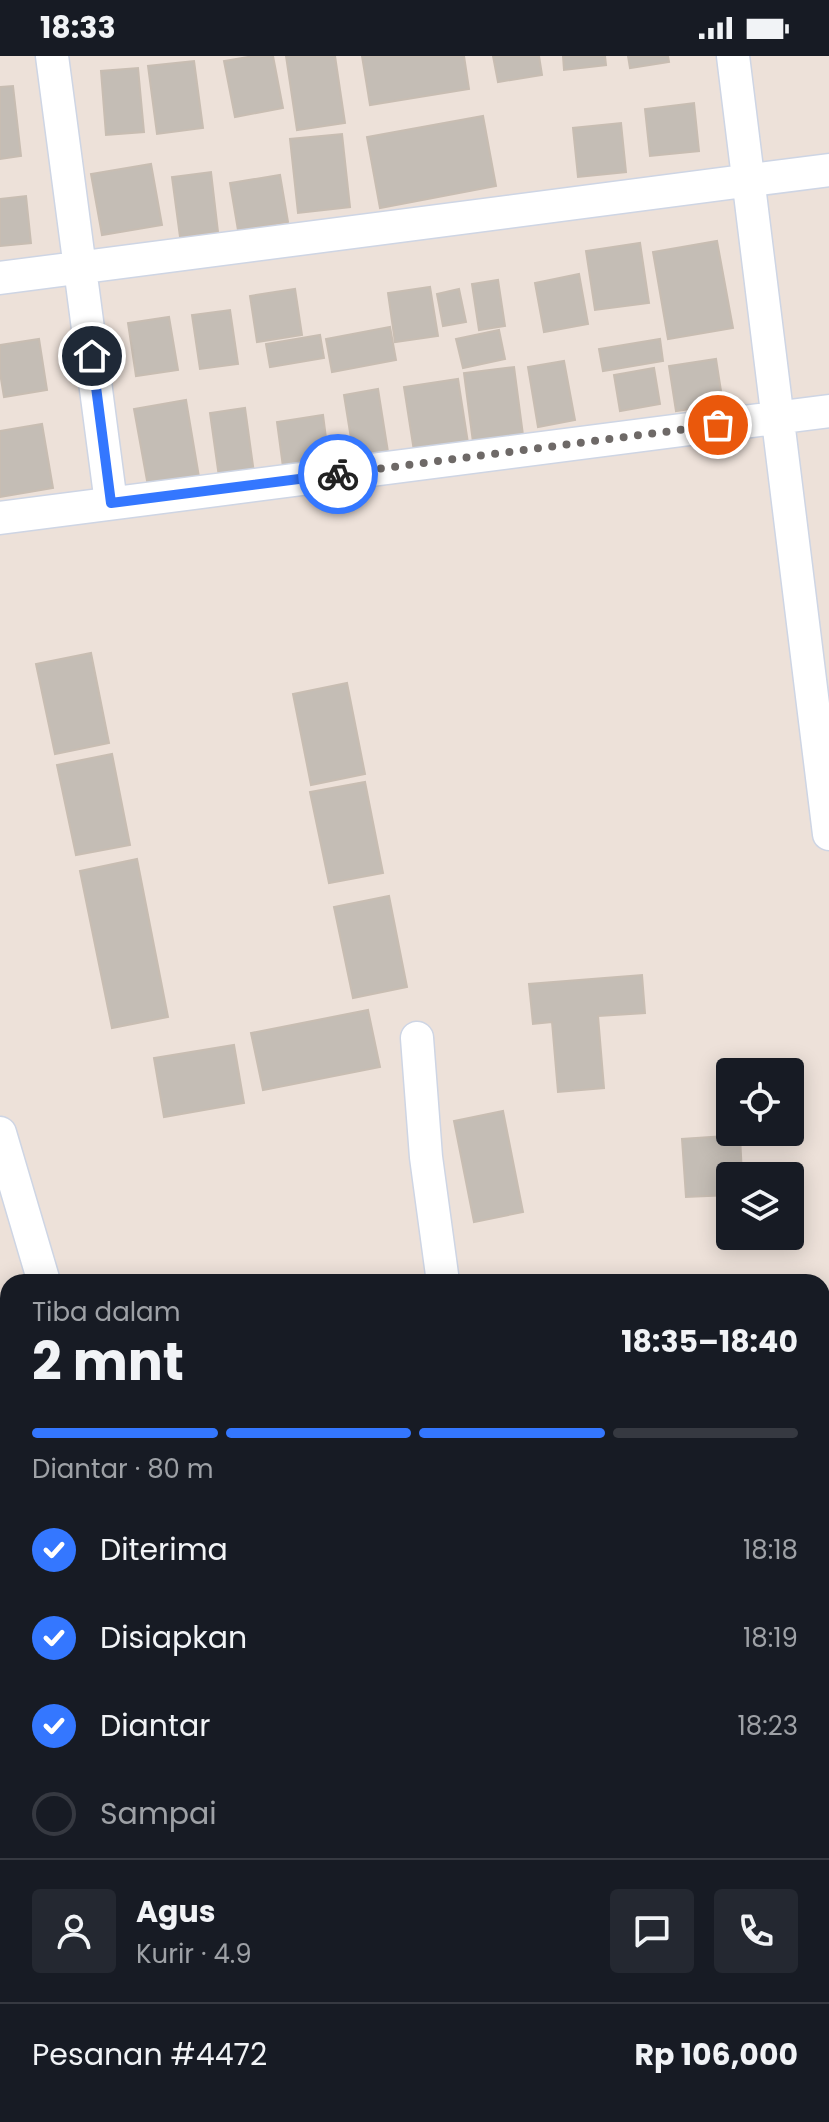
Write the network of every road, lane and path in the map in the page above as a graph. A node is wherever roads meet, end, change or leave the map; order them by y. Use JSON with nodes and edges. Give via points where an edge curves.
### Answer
{"nodes":[{"id":1,"x":52,"y":56,"type":"edge"},
{"id":2,"x":733,"y":56,"type":"edge"},
{"id":3,"x":829,"y":170,"type":"edge"},
{"id":4,"x":749,"y":181,"type":"junction"},
{"id":5,"x":80,"y":268,"type":"junction"},
{"id":6,"x":0,"y":278,"type":"edge"},
{"id":7,"x":829,"y":411,"type":"edge"},
{"id":8,"x":779,"y":417,"type":"junction"},
{"id":9,"x":111,"y":503,"type":"junction"},
{"id":10,"x":0,"y":518,"type":"edge"},
{"id":11,"x":829,"y":834,"type":"edge"},
{"id":12,"x":417,"y":1038,"type":"dead end"},
{"id":13,"x":0,"y":1133,"type":"edge"},
{"id":14,"x":42,"y":1274,"type":"edge"},
{"id":15,"x":442,"y":1274,"type":"edge"}],
"edges":[{"from":1,"to":5,"type":"street"},
{"from":2,"to":4,"type":"street"},
{"from":3,"to":4,"type":"street"},
{"from":4,"to":5,"type":"street"},
{"from":4,"to":8,"type":"street"},
{"from":5,"to":6,"type":"street"},
{"from":5,"to":9,"type":"street"},
{"from":7,"to":8,"type":"street"},
{"from":8,"to":9,"type":"street"},
{"from":8,"to":11,"type":"street"},
{"from":9,"to":10,"type":"street"},
{"from":12,"to":15,"type":"street"},
{"from":13,"to":14,"type":"street"}]}
